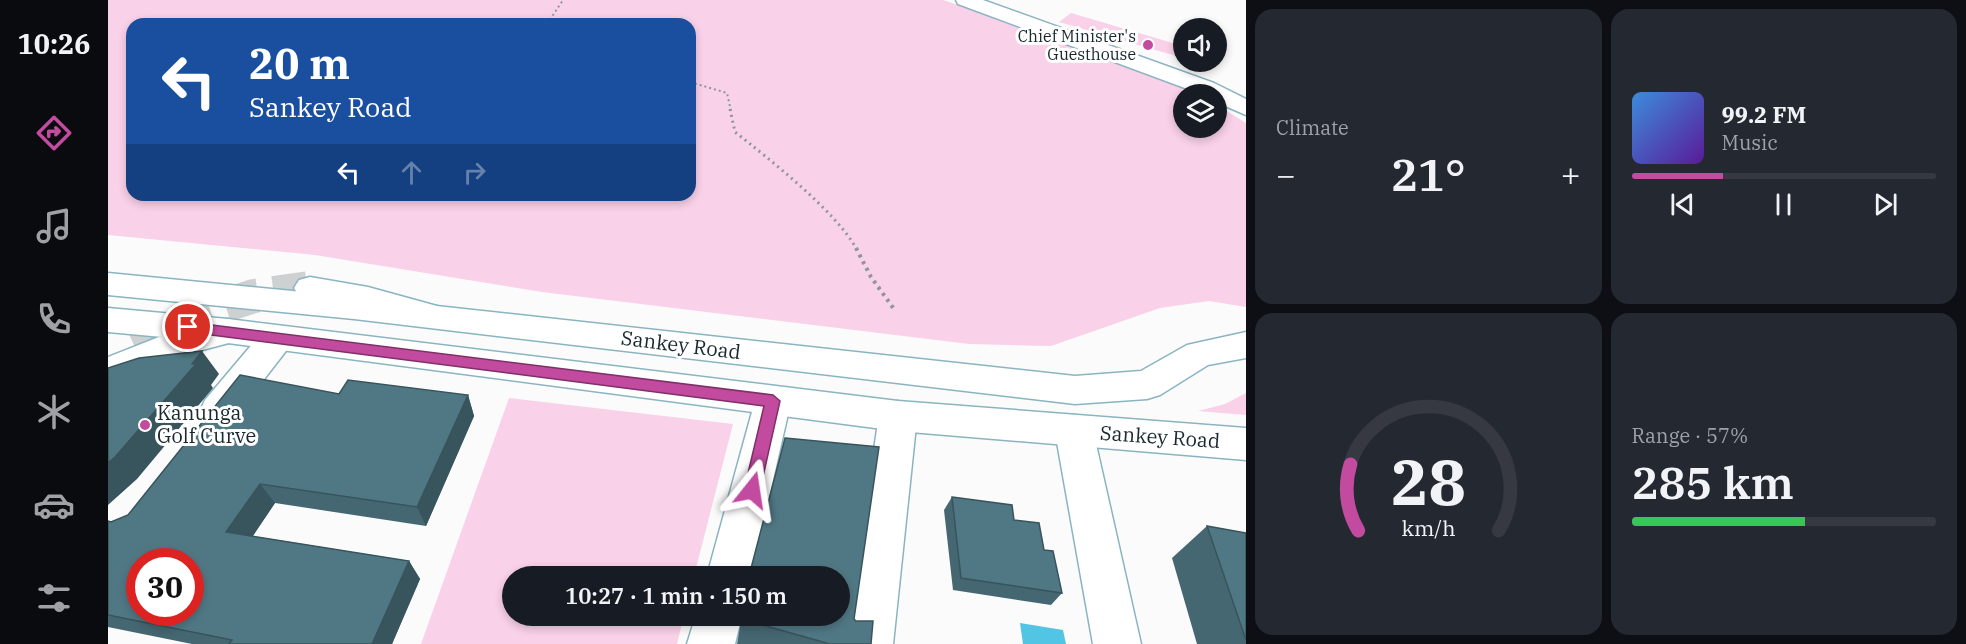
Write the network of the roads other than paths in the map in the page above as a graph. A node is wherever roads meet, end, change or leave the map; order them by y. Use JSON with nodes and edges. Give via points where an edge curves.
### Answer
{"nodes":[{"id":1,"x":965,"y":0,"type":"edge"},
{"id":2,"x":1246,"y":108,"type":"edge"},
{"id":3,"x":108,"y":284,"type":"edge"},
{"id":4,"x":310,"y":288,"type":"tunnel mouth"},
{"id":5,"x":434,"y":317,"type":"junction"},
{"id":6,"x":108,"y":320,"type":"edge"},
{"id":7,"x":228,"y":331,"type":"junction"},
{"id":8,"x":277,"y":338,"type":"junction"},
{"id":9,"x":1246,"y":345,"type":"edge"},
{"id":10,"x":108,"y":371,"type":"edge"},
{"id":11,"x":773,"y":401,"type":"junction"},
{"id":12,"x":898,"y":416,"type":"junction"},
{"id":13,"x":1074,"y":431,"type":"junction"},
{"id":14,"x":198,"y":437,"type":"edge"},
{"id":15,"x":1246,"y":444,"type":"edge"},
{"id":16,"x":733,"y":566,"type":"edge"},
{"id":17,"x":716,"y":626,"type":"edge"},
{"id":18,"x":711,"y":644,"type":"edge"},
{"id":19,"x":869,"y":644,"type":"edge"},
{"id":20,"x":1117,"y":644,"type":"edge"}],
"edges":[{"from":1,"to":2,"type":"main road","via":[[1206,88]]},
{"from":3,"to":5,"type":"main road","name":"Sankey Road"},
{"from":4,"to":5,"type":"main road","via":[[385,301]]},
{"from":5,"to":9,"type":"main road","name":"Sankey Road","via":[[1075,390],[1147,385],[1199,354]]},
{"from":6,"to":7,"type":"main road","name":"Sankey Road"},
{"from":7,"to":8,"type":"main road","name":"Sankey Road"},
{"from":7,"to":10,"type":"main road","via":[[171,346]]},
{"from":8,"to":11,"type":"main road","name":"Sankey Road"},
{"from":8,"to":14,"type":"main road"},
{"from":11,"to":12,"type":"main road","name":"Sankey Road"},
{"from":11,"to":16,"type":"main road","via":[[781,449]]},
{"from":12,"to":13,"type":"main road","name":"Sankey Road"},
{"from":12,"to":19,"type":"main road","via":[[875,459]]},
{"from":13,"to":15,"type":"main road","name":"Sankey Road"},
{"from":13,"to":20,"type":"main road"},
{"from":17,"to":18,"type":"main road"}]}
